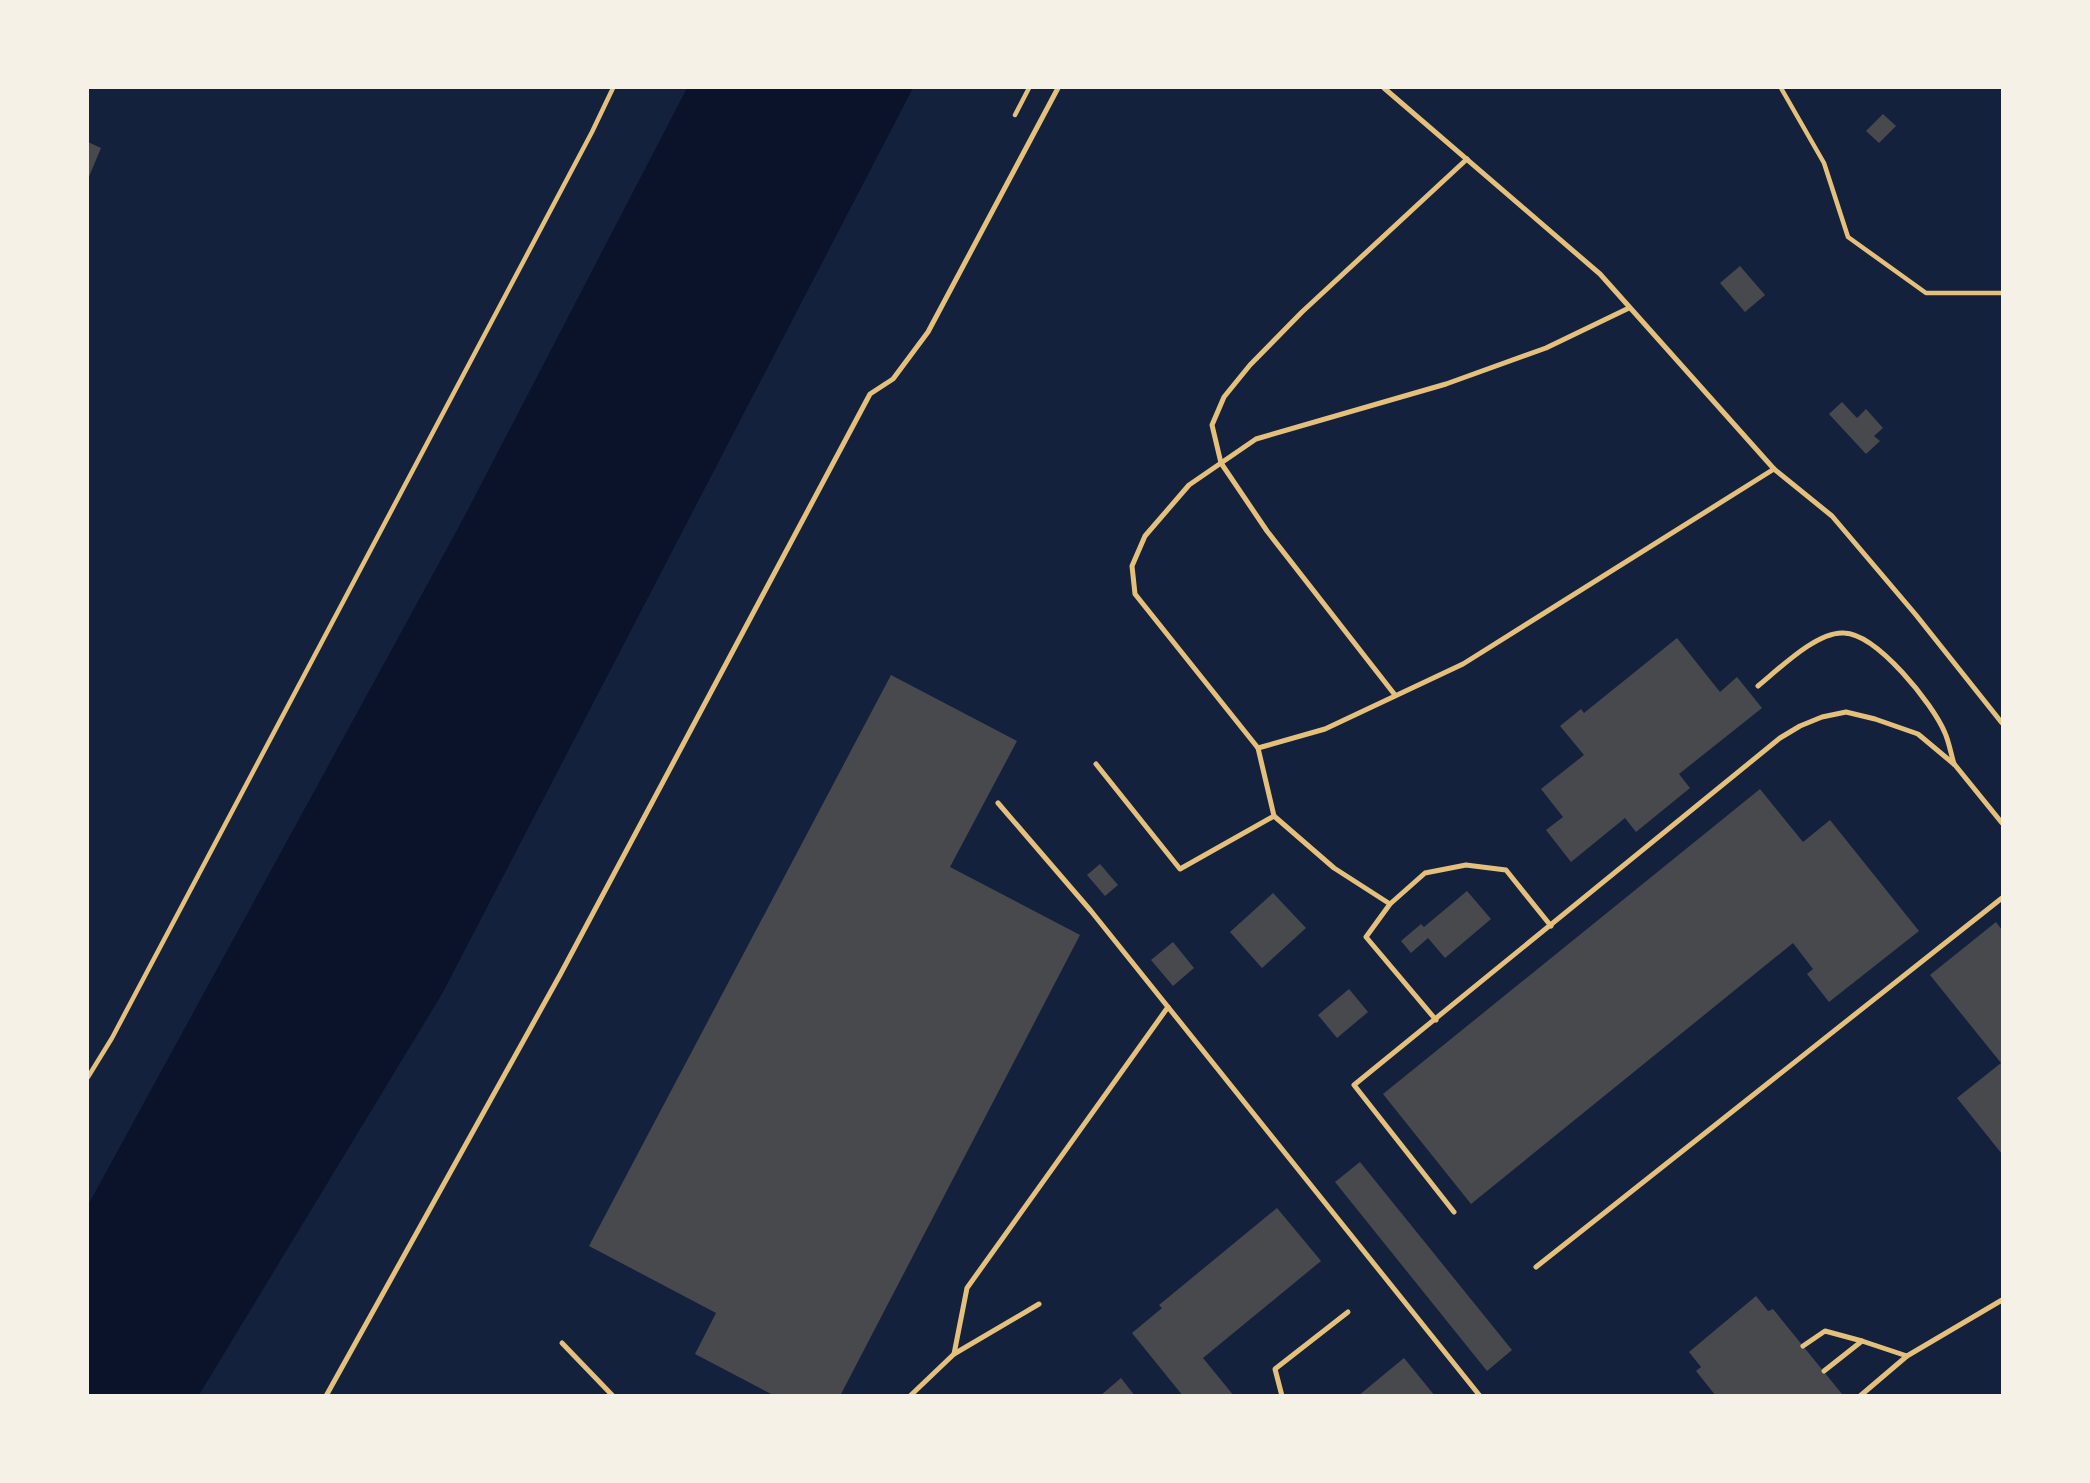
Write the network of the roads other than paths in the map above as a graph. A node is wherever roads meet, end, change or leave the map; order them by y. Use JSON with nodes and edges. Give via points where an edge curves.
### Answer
{"nodes":[{"id":1,"x":1058,"y":88,"type":"edge"},
{"id":2,"x":1384,"y":88,"type":"edge"},
{"id":3,"x":1467,"y":159,"type":"junction"},
{"id":4,"x":1629,"y":308,"type":"junction"},
{"id":5,"x":1221,"y":463,"type":"junction"},
{"id":6,"x":1774,"y":469,"type":"junction"},
{"id":7,"x":1758,"y":686,"type":"dead end"},
{"id":8,"x":1395,"y":695,"type":"junction"},
{"id":9,"x":2003,"y":723,"type":"edge"},
{"id":10,"x":1258,"y":748,"type":"junction"},
{"id":11,"x":1096,"y":764,"type":"dead end"},
{"id":12,"x":1954,"y":764,"type":"junction"},
{"id":13,"x":998,"y":803,"type":"dead end"},
{"id":14,"x":1274,"y":816,"type":"junction"},
{"id":15,"x":2003,"y":823,"type":"edge"},
{"id":16,"x":2003,"y":898,"type":"edge"},
{"id":17,"x":1390,"y":904,"type":"junction"},
{"id":18,"x":1551,"y":926,"type":"junction"},
{"id":19,"x":1168,"y":1007,"type":"junction"},
{"id":20,"x":1436,"y":1020,"type":"junction"},
{"id":21,"x":1454,"y":1212,"type":"dead end"},
{"id":22,"x":1536,"y":1267,"type":"dead end"},
{"id":23,"x":2003,"y":1300,"type":"edge"},
{"id":24,"x":1039,"y":1304,"type":"dead end"},
{"id":25,"x":1348,"y":1312,"type":"dead end"},
{"id":26,"x":1862,"y":1340,"type":"junction"},
{"id":27,"x":562,"y":1343,"type":"dead end"},
{"id":28,"x":1803,"y":1346,"type":"dead end"},
{"id":29,"x":954,"y":1354,"type":"junction"},
{"id":30,"x":1907,"y":1356,"type":"junction"},
{"id":31,"x":1824,"y":1371,"type":"dead end"},
{"id":32,"x":326,"y":1395,"type":"edge"},
{"id":33,"x":612,"y":1395,"type":"edge"},
{"id":34,"x":910,"y":1395,"type":"edge"},
{"id":35,"x":1282,"y":1395,"type":"edge"},
{"id":36,"x":1480,"y":1395,"type":"edge"},
{"id":37,"x":1860,"y":1395,"type":"edge"}],
"edges":[{"from":1,"to":32,"type":"lane","via":[[928,332],[893,379],[870,394],[560,975]]},
{"from":2,"to":3,"type":"lane"},
{"from":3,"to":4,"type":"lane","via":[[1600,274]]},
{"from":3,"to":5,"type":"lane","via":[[1302,312],[1224,397],[1212,425]]},
{"from":4,"to":5,"type":"lane","via":[[1546,348],[1446,384],[1256,439]]},
{"from":4,"to":6,"type":"lane"},
{"from":5,"to":8,"type":"lane","via":[[1267,531]]},
{"from":5,"to":10,"type":"lane","via":[[1189,485],[1145,536],[1132,566],[1135,594]]},
{"from":6,"to":8,"type":"lane","via":[[1463,664]]},
{"from":6,"to":9,"type":"lane","via":[[1832,516]]},
{"from":7,"to":12,"type":"lane","via":[[1799,652],[1829,636],[1862,637],[1883,651],[1915,687],[1945,732]]},
{"from":8,"to":10,"type":"lane","via":[[1325,729]]},
{"from":10,"to":14,"type":"lane"},
{"from":11,"to":14,"type":"lane","via":[[1180,869]]},
{"from":12,"to":15,"type":"lane"},
{"from":12,"to":18,"type":"lane","via":[[1918,734],[1886,722],[1846,712],[1822,716],[1780,738]]},
{"from":13,"to":19,"type":"lane"},
{"from":14,"to":17,"type":"lane","via":[[1334,868]]},
{"from":16,"to":22,"type":"lane"},
{"from":17,"to":18,"type":"lane","via":[[1425,873],[1466,865],[1506,870]]},
{"from":17,"to":20,"type":"lane","via":[[1366,937]]},
{"from":18,"to":20,"type":"lane"},
{"from":19,"to":29,"type":"lane","via":[[967,1288]]},
{"from":19,"to":36,"type":"lane"},
{"from":20,"to":21,"type":"lane","via":[[1354,1085]]},
{"from":23,"to":30,"type":"lane"},
{"from":24,"to":29,"type":"lane"},
{"from":25,"to":35,"type":"lane","via":[[1275,1369]]},
{"from":26,"to":28,"type":"lane","via":[[1825,1331]]},
{"from":26,"to":30,"type":"lane"},
{"from":26,"to":31,"type":"lane"},
{"from":27,"to":33,"type":"lane"},
{"from":29,"to":34,"type":"lane"},
{"from":30,"to":37,"type":"lane"}]}
